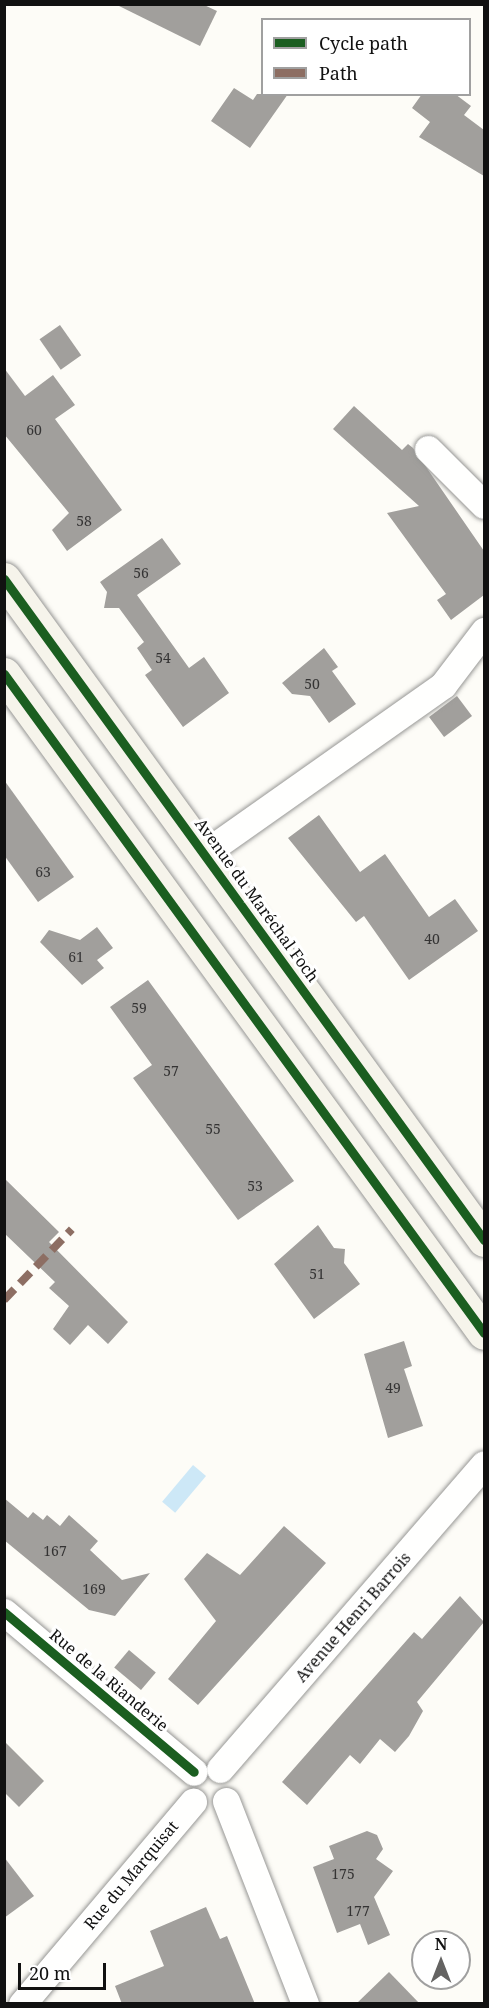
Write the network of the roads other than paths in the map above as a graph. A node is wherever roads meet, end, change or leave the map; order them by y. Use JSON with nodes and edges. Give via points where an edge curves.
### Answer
{"nodes":[{"id":1,"x":428,"y":449,"type":"dead end"},
{"id":2,"x":484,"y":505,"type":"edge"},
{"id":3,"x":4,"y":579,"type":"edge"},
{"id":4,"x":484,"y":631,"type":"edge"},
{"id":5,"x":4,"y":674,"type":"edge"},
{"id":6,"x":205,"y":853,"type":"junction"},
{"id":7,"x":484,"y":1240,"type":"edge"},
{"id":8,"x":484,"y":1333,"type":"edge"},
{"id":9,"x":484,"y":1464,"type":"edge"},
{"id":10,"x":4,"y":1612,"type":"edge"},
{"id":11,"x":220,"y":1769,"type":"junction"},
{"id":12,"x":194,"y":1772,"type":"junction"},
{"id":13,"x":226,"y":1801,"type":"junction"},
{"id":14,"x":193,"y":1802,"type":"junction"},
{"id":15,"x":22,"y":2004,"type":"edge"},
{"id":16,"x":305,"y":2004,"type":"edge"}],
"edges":[{"from":1,"to":2,"type":"street"},
{"from":3,"to":6,"type":"main road","name":"Avenue du Maréchal Foch"},
{"from":4,"to":6,"type":"street","via":[[443,685]]},
{"from":5,"to":8,"type":"main road"},
{"from":6,"to":7,"type":"main road","name":"Avenue du Maréchal Foch"},
{"from":9,"to":11,"type":"street","name":"Avenue Henri Barrois"},
{"from":10,"to":12,"type":"street","name":"Rue de la Rianderie"},
{"from":11,"to":12,"type":"street","via":[[206,1766]]},
{"from":11,"to":13,"type":"street","via":[[230,1783]]},
{"from":12,"to":14,"type":"street","via":[[187,1786]]},
{"from":13,"to":14,"type":"street","via":[[209,1809]]},
{"from":13,"to":16,"type":"street"},
{"from":14,"to":15,"type":"street","name":"Rue du Marquisat"}]}
